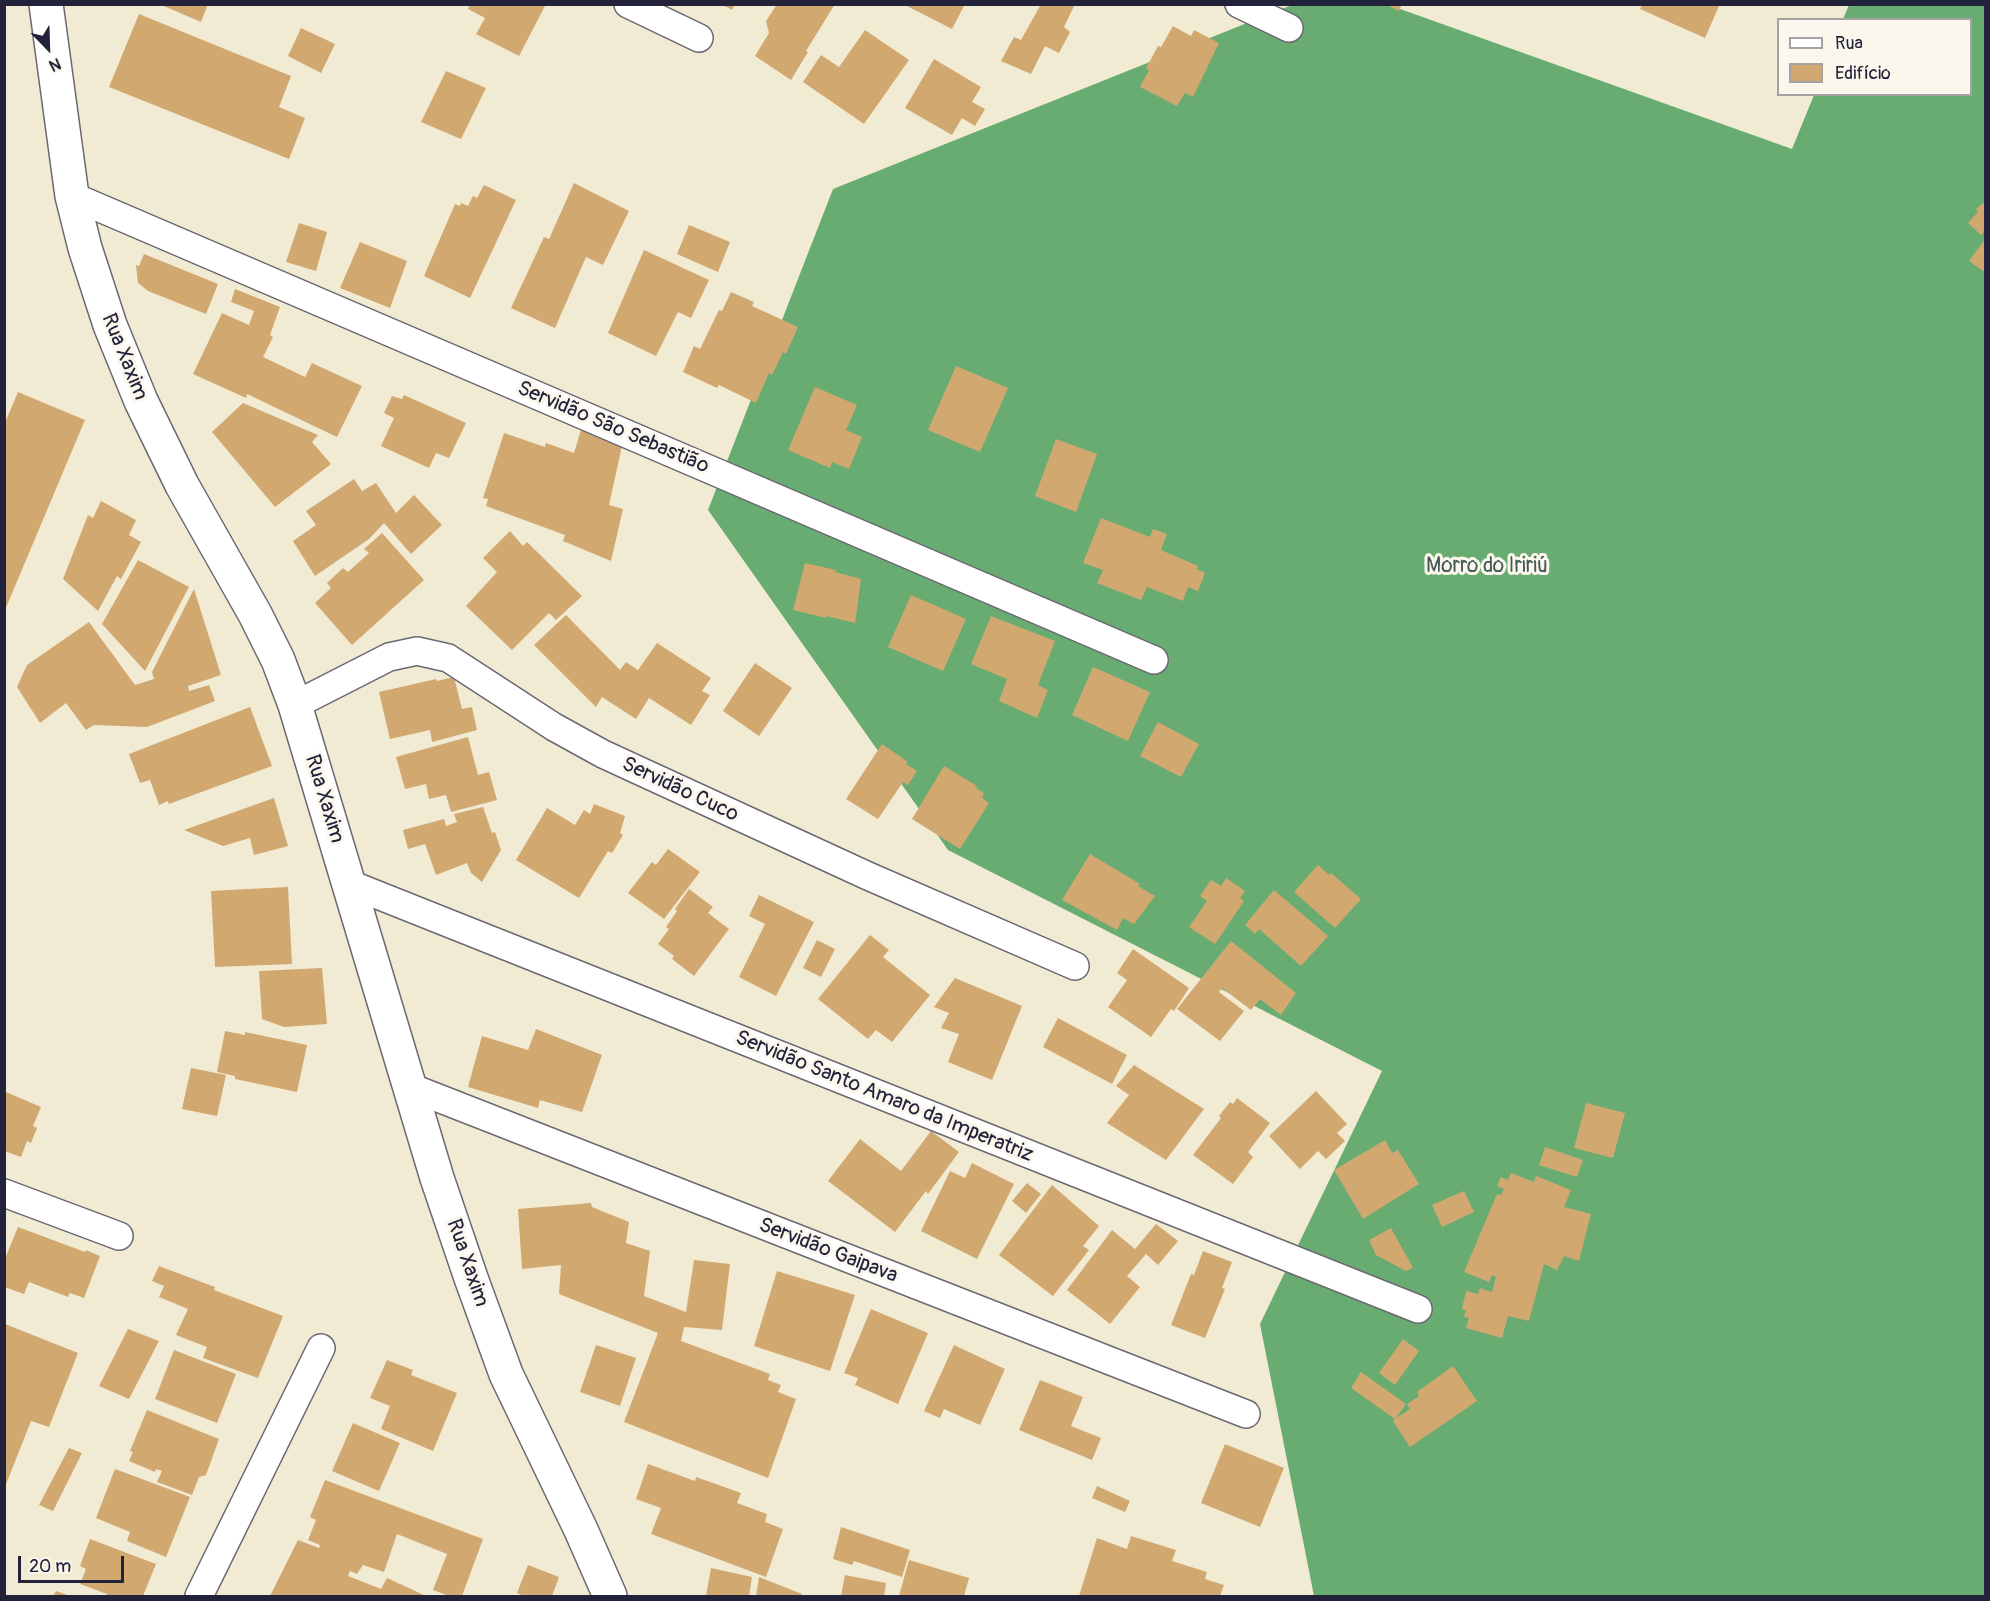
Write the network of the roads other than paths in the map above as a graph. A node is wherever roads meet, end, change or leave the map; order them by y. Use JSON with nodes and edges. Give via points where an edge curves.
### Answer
{"nodes":[{"id":1,"x":46,"y":4,"type":"edge"},
{"id":2,"x":628,"y":4,"type":"edge"},
{"id":3,"x":1239,"y":4,"type":"edge"},
{"id":4,"x":1289,"y":28,"type":"dead end"},
{"id":5,"x":699,"y":38,"type":"dead end"},
{"id":6,"x":72,"y":196,"type":"junction"},
{"id":7,"x":1154,"y":660,"type":"dead end"},
{"id":8,"x":295,"y":705,"type":"junction"},
{"id":9,"x":350,"y":884,"type":"junction"},
{"id":10,"x":1074,"y":966,"type":"dead end"},
{"id":11,"x":410,"y":1087,"type":"junction"},
{"id":12,"x":4,"y":1193,"type":"edge"},
{"id":13,"x":119,"y":1236,"type":"dead end"},
{"id":14,"x":1418,"y":1309,"type":"dead end"},
{"id":15,"x":321,"y":1348,"type":"dead end"},
{"id":16,"x":1246,"y":1414,"type":"dead end"},
{"id":17,"x":199,"y":1596,"type":"edge"},
{"id":18,"x":610,"y":1596,"type":"edge"}],
"edges":[{"from":1,"to":6,"type":"street","name":"Rua Xaxim"},
{"from":2,"to":5,"type":"street"},
{"from":3,"to":4,"type":"street"},
{"from":6,"to":7,"type":"street","name":"Servidão São Sebastião"},
{"from":6,"to":8,"type":"street","name":"Rua Xaxim","via":[[110,325],[141,401],[182,485],[255,614]]},
{"from":8,"to":9,"type":"street","name":"Rua Xaxim"},
{"from":8,"to":10,"type":"street","name":"Servidão Cuco","via":[[389,657],[417,651],[448,658],[603,754]]},
{"from":9,"to":11,"type":"street","name":"Rua Xaxim"},
{"from":9,"to":14,"type":"street","name":"Servidão Santo Amaro da Imperatriz"},
{"from":11,"to":16,"type":"street","name":"Servidão Gaipava"},
{"from":11,"to":18,"type":"street","name":"Rua Xaxim","via":[[437,1178],[506,1374]]},
{"from":12,"to":13,"type":"street"},
{"from":15,"to":17,"type":"street"}]}
